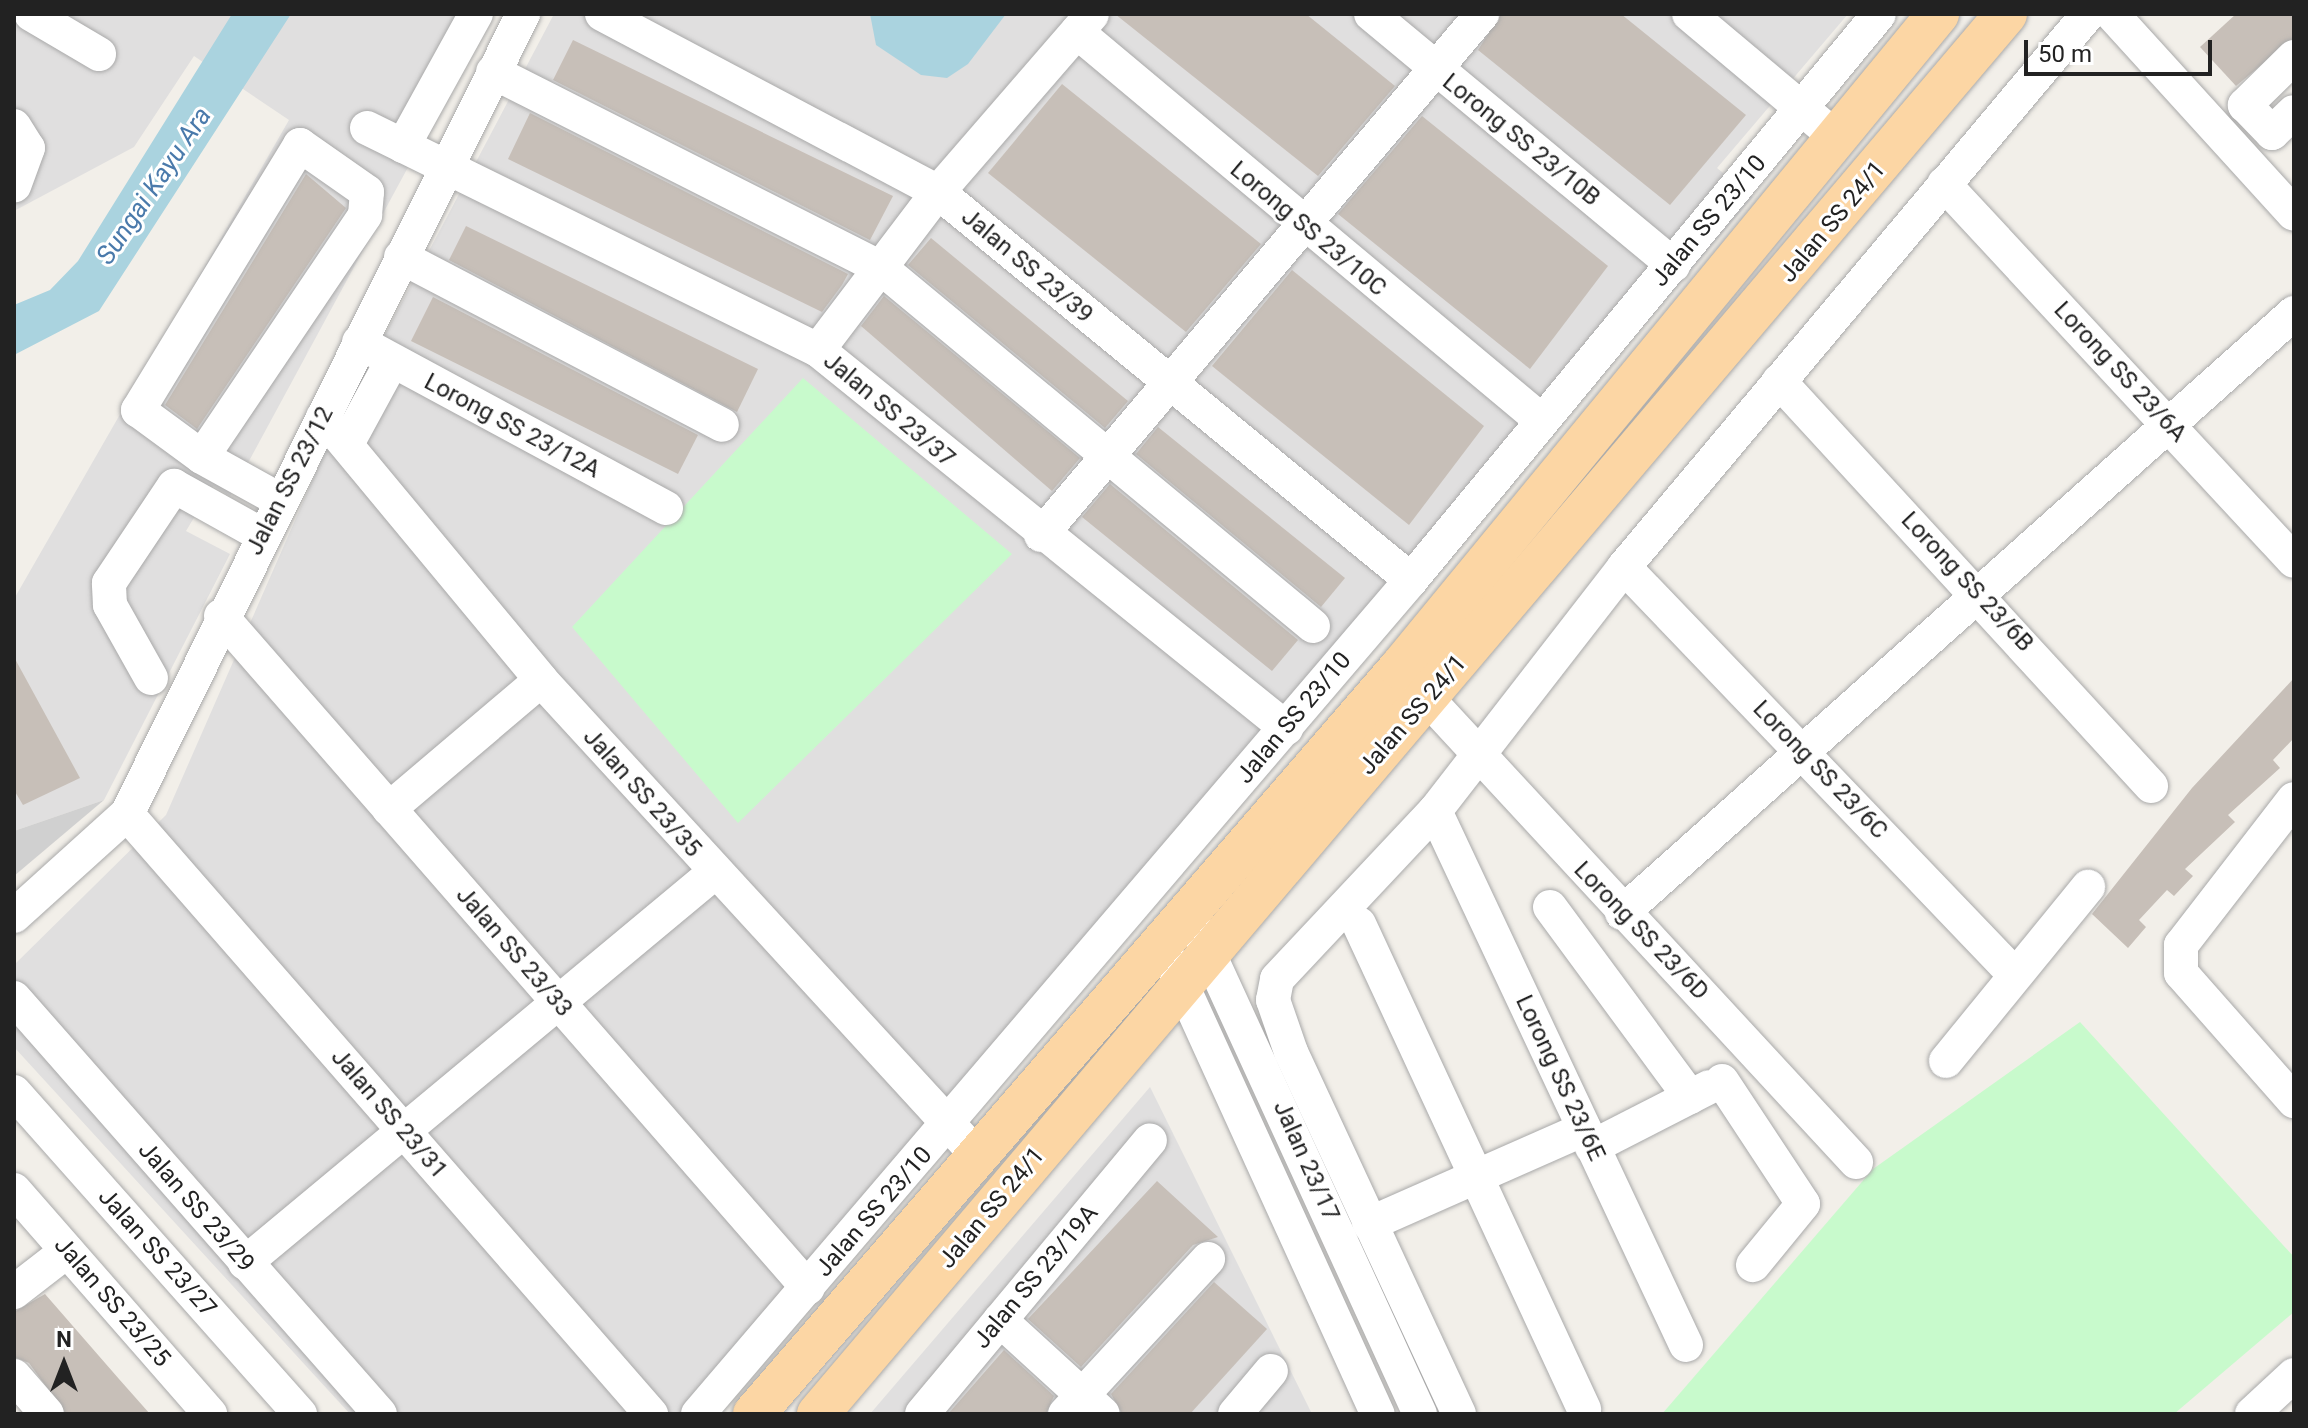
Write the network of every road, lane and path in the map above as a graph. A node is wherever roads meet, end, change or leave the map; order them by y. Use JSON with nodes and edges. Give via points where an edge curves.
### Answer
{"nodes":[{"id":1,"x":31,"y":14,"type":"edge"},
{"id":2,"x":476,"y":14,"type":"edge"},
{"id":3,"x":523,"y":14,"type":"edge"},
{"id":4,"x":602,"y":14,"type":"edge"},
{"id":5,"x":1371,"y":14,"type":"edge"},
{"id":6,"x":1482,"y":14,"type":"edge"},
{"id":7,"x":1689,"y":14,"type":"edge"},
{"id":8,"x":1879,"y":14,"type":"edge"},
{"id":9,"x":1938,"y":14,"type":"edge"},
{"id":10,"x":2006,"y":14,"type":"edge"},
{"id":11,"x":2088,"y":14,"type":"edge"},
{"id":12,"x":2112,"y":14,"type":"edge"},
{"id":13,"x":1085,"y":23,"type":"edge"},
{"id":14,"x":99,"y":54,"type":"dead end"},
{"id":15,"x":2294,"y":57,"type":"edge"},
{"id":16,"x":1434,"y":69,"type":"junction"},
{"id":17,"x":493,"y":72,"type":"junction"},
{"id":18,"x":1802,"y":110,"type":"junction"},
{"id":19,"x":2291,"y":121,"type":"edge"},
{"id":20,"x":14,"y":126,"type":"edge"},
{"id":21,"x":367,"y":128,"type":"dead end"},
{"id":22,"x":1836,"y":137,"type":"junction"},
{"id":23,"x":403,"y":146,"type":"junction"},
{"id":24,"x":445,"y":167,"type":"junction"},
{"id":25,"x":1944,"y":184,"type":"junction"},
{"id":26,"x":14,"y":186,"type":"edge"},
{"id":27,"x":938,"y":192,"type":"junction"},
{"id":28,"x":2294,"y":214,"type":"edge"},
{"id":29,"x":1303,"y":227,"type":"junction"},
{"id":30,"x":401,"y":257,"type":"junction"},
{"id":31,"x":1673,"y":265,"type":"junction"},
{"id":32,"x":881,"y":268,"type":"junction"},
{"id":33,"x":2294,"y":313,"type":"edge"},
{"id":34,"x":359,"y":342,"type":"junction"},
{"id":35,"x":818,"y":350,"type":"junction"},
{"id":36,"x":392,"y":361,"type":"junction"},
{"id":37,"x":1779,"y":381,"type":"junction"},
{"id":38,"x":1170,"y":385,"type":"junction"},
{"id":39,"x":323,"y":417,"type":"junction"},
{"id":40,"x":1542,"y":421,"type":"junction"},
{"id":41,"x":2166,"y":423,"type":"junction"},
{"id":42,"x":722,"y":425,"type":"dead end"},
{"id":43,"x":347,"y":444,"type":"junction"},
{"id":44,"x":202,"y":457,"type":"junction"},
{"id":45,"x":1107,"y":462,"type":"junction"},
{"id":46,"x":280,"y":500,"type":"junction"},
{"id":47,"x":666,"y":508,"type":"dead end"},
{"id":48,"x":262,"y":535,"type":"junction"},
{"id":49,"x":1041,"y":535,"type":"junction"},
{"id":50,"x":2294,"y":561,"type":"edge"},
{"id":51,"x":1624,"y":567,"type":"junction"},
{"id":52,"x":1411,"y":580,"type":"junction"},
{"id":53,"x":1982,"y":597,"type":"junction"},
{"id":54,"x":221,"y":616,"type":"junction"},
{"id":55,"x":1313,"y":626,"type":"dead end"},
{"id":56,"x":151,"y":678,"type":"dead end"},
{"id":57,"x":541,"y":680,"type":"junction"},
{"id":58,"x":1427,"y":698,"type":"junction"},
{"id":59,"x":1286,"y":728,"type":"junction"},
{"id":60,"x":1474,"y":752,"type":"junction"},
{"id":61,"x":1806,"y":754,"type":"junction"},
{"id":62,"x":2151,"y":786,"type":"dead end"},
{"id":63,"x":2294,"y":799,"type":"edge"},
{"id":64,"x":389,"y":809,"type":"junction"},
{"id":65,"x":1435,"y":811,"type":"junction"},
{"id":66,"x":127,"y":814,"type":"junction"},
{"id":67,"x":714,"y":873,"type":"junction"},
{"id":68,"x":2088,"y":887,"type":"dead end"},
{"id":69,"x":1550,"y":907,"type":"dead end"},
{"id":70,"x":1622,"y":913,"type":"junction"},
{"id":71,"x":14,"y":916,"type":"edge"},
{"id":72,"x":1359,"y":924,"type":"dead end"},
{"id":73,"x":1172,"y":927,"type":"junction"},
{"id":74,"x":1210,"y":950,"type":"junction"},
{"id":75,"x":2015,"y":975,"type":"junction"},
{"id":76,"x":1183,"y":982,"type":"junction"},
{"id":77,"x":14,"y":998,"type":"edge"},
{"id":78,"x":558,"y":1003,"type":"junction"},
{"id":79,"x":1765,"y":1061,"type":"junction"},
{"id":80,"x":1946,"y":1061,"type":"dead end"},
{"id":81,"x":1722,"y":1081,"type":"junction"},
{"id":82,"x":14,"y":1092,"type":"edge"},
{"id":83,"x":1690,"y":1097,"type":"junction"},
{"id":84,"x":2294,"y":1101,"type":"edge"},
{"id":85,"x":404,"y":1131,"type":"junction"},
{"id":86,"x":1588,"y":1138,"type":"junction"},
{"id":87,"x":963,"y":1140,"type":"junction"},
{"id":88,"x":1150,"y":1140,"type":"dead end"},
{"id":89,"x":1856,"y":1162,"type":"dead end"},
{"id":90,"x":1479,"y":1175,"type":"junction"},
{"id":91,"x":14,"y":1190,"type":"edge"},
{"id":92,"x":1369,"y":1224,"type":"junction"},
{"id":93,"x":67,"y":1251,"type":"junction"},
{"id":94,"x":1208,"y":1259,"type":"dead end"},
{"id":95,"x":245,"y":1263,"type":"junction"},
{"id":96,"x":1753,"y":1265,"type":"dead end"},
{"id":97,"x":808,"y":1288,"type":"junction"},
{"id":98,"x":14,"y":1292,"type":"edge"},
{"id":99,"x":1000,"y":1320,"type":"junction"},
{"id":100,"x":1686,"y":1345,"type":"dead end"},
{"id":101,"x":1271,"y":1371,"type":"dead end"},
{"id":102,"x":2294,"y":1375,"type":"edge"},
{"id":103,"x":14,"y":1376,"type":"edge"},
{"id":104,"x":1084,"y":1408,"type":"edge"},
{"id":105,"x":1584,"y":1409,"type":"dead end"},
{"id":106,"x":47,"y":1414,"type":"edge"},
{"id":107,"x":210,"y":1414,"type":"edge"},
{"id":108,"x":300,"y":1414,"type":"edge"},
{"id":109,"x":380,"y":1414,"type":"edge"},
{"id":110,"x":651,"y":1414,"type":"edge"},
{"id":111,"x":698,"y":1414,"type":"edge"},
{"id":112,"x":754,"y":1414,"type":"edge"},
{"id":113,"x":818,"y":1414,"type":"edge"},
{"id":114,"x":922,"y":1414,"type":"edge"},
{"id":115,"x":1235,"y":1414,"type":"edge"},
{"id":116,"x":1378,"y":1414,"type":"edge"},
{"id":117,"x":1420,"y":1414,"type":"edge"},
{"id":118,"x":1459,"y":1414,"type":"edge"},
{"id":119,"x":2252,"y":1414,"type":"edge"}],
"edges":[{"from":1,"to":14,"type":"street"},
{"from":2,"to":23,"type":"street"},
{"from":3,"to":17,"type":"street","name":"Jalan SS 23/12"},
{"from":4,"to":27,"type":"street","name":"Jalan SS 23/39"},
{"from":5,"to":16,"type":"street","name":"Lorong SS 23/10B"},
{"from":6,"to":16,"type":"street"},
{"from":7,"to":18,"type":"street"},
{"from":8,"to":18,"type":"street","name":"Jalan SS 23/10"},
{"from":9,"to":22,"type":"main road","name":"Jalan SS 24/1"},
{"from":10,"to":58,"type":"main road","name":"Jalan SS 24/1"},
{"from":11,"to":25,"type":"street"},
{"from":12,"to":28,"type":"street"},
{"from":13,"to":27,"type":"street"},
{"from":13,"to":29,"type":"street","name":"Lorong SS 23/10C"},
{"from":15,"to":19,"type":"street","via":[[2245,105],[2272,133]]},
{"from":16,"to":29,"type":"street"},
{"from":16,"to":31,"type":"street","name":"Lorong SS 23/10B"},
{"from":17,"to":24,"type":"street","name":"Jalan SS 23/12"},
{"from":17,"to":32,"type":"street"},
{"from":18,"to":22,"type":"street"},
{"from":18,"to":31,"type":"street","name":"Jalan SS 23/10"},
{"from":20,"to":26,"type":"street","via":[[28,148]]},
{"from":21,"to":23,"type":"street","name":"Jalan SS 23/37"},
{"from":22,"to":73,"type":"main road","name":"Jalan SS 24/1","via":[[1400,668]]},
{"from":23,"to":24,"type":"street","name":"Jalan SS 23/37"},
{"from":24,"to":30,"type":"street","name":"Jalan SS 23/12"},
{"from":24,"to":35,"type":"street","name":"Jalan SS 23/37"},
{"from":25,"to":37,"type":"street"},
{"from":25,"to":41,"type":"street","name":"Lorong SS 23/6A"},
{"from":27,"to":32,"type":"street"},
{"from":27,"to":38,"type":"street","name":"Jalan SS 23/39"},
{"from":29,"to":38,"type":"street"},
{"from":29,"to":40,"type":"street","name":"Lorong SS 23/10C"},
{"from":30,"to":34,"type":"street","name":"Jalan SS 23/12"},
{"from":30,"to":42,"type":"street"},
{"from":31,"to":40,"type":"street","name":"Jalan SS 23/10"},
{"from":32,"to":35,"type":"street"},
{"from":32,"to":45,"type":"street"},
{"from":33,"to":41,"type":"street"},
{"from":34,"to":36,"type":"street","name":"Lorong SS 23/12A"},
{"from":34,"to":39,"type":"street","name":"Jalan SS 23/12"},
{"from":35,"to":49,"type":"street","name":"Jalan SS 23/37"},
{"from":36,"to":43,"type":"street"},
{"from":36,"to":47,"type":"street","name":"Lorong SS 23/12A"},
{"from":37,"to":51,"type":"street"},
{"from":37,"to":53,"type":"street","name":"Lorong SS 23/6B"},
{"from":38,"to":45,"type":"street"},
{"from":38,"to":52,"type":"street","name":"Jalan SS 23/39"},
{"from":39,"to":43,"type":"street","name":"Jalan SS 23/35"},
{"from":39,"to":46,"type":"street","name":"Jalan SS 23/12"},
{"from":40,"to":52,"type":"street","name":"Jalan SS 23/10"},
{"from":41,"to":50,"type":"street","name":"Lorong SS 23/6A"},
{"from":41,"to":53,"type":"street"},
{"from":43,"to":57,"type":"street","name":"Jalan SS 23/35"},
{"from":44,"to":44,"type":"street","via":[[365,215],[367,192],[300,145],[140,399],[144,420]]},
{"from":44,"to":46,"type":"street"},
{"from":45,"to":49,"type":"street"},
{"from":45,"to":55,"type":"street"},
{"from":46,"to":48,"type":"street","name":"Jalan SS 23/12"},
{"from":48,"to":54,"type":"street","name":"Jalan SS 23/12"},
{"from":48,"to":56,"type":"street","via":[[174,486],[109,583],[110,605]]},
{"from":49,"to":59,"type":"street","name":"Jalan SS 23/37"},
{"from":51,"to":60,"type":"street"},
{"from":51,"to":61,"type":"street","name":"Lorong SS 23/6C"},
{"from":52,"to":59,"type":"street","name":"Jalan SS 23/10"},
{"from":53,"to":61,"type":"street"},
{"from":53,"to":62,"type":"street","name":"Lorong SS 23/6B"},
{"from":54,"to":64,"type":"street","name":"Jalan SS 23/33"},
{"from":54,"to":66,"type":"street","name":"Jalan SS 23/12"},
{"from":57,"to":64,"type":"street"},
{"from":57,"to":67,"type":"street","name":"Jalan SS 23/35"},
{"from":58,"to":60,"type":"street","name":"Lorong SS 23/6D"},
{"from":58,"to":74,"type":"main road","name":"Jalan SS 24/1"},
{"from":59,"to":87,"type":"street","name":"Jalan SS 23/10"},
{"from":60,"to":65,"type":"street"},
{"from":60,"to":70,"type":"street","name":"Lorong SS 23/6D"},
{"from":61,"to":70,"type":"street"},
{"from":61,"to":75,"type":"street","name":"Lorong SS 23/6C"},
{"from":63,"to":84,"type":"street","via":[[2181,945],[2181,973]]},
{"from":64,"to":78,"type":"street","name":"Jalan SS 23/33"},
{"from":65,"to":86,"type":"street","name":"Lorong SS 23/6E"},
{"from":65,"to":92,"type":"street","via":[[1288,960],[1273,1000]]},
{"from":66,"to":71,"type":"street","name":"Jalan SS 23/12"},
{"from":66,"to":85,"type":"street","name":"Jalan SS 23/31"},
{"from":67,"to":78,"type":"street"},
{"from":67,"to":87,"type":"street","name":"Jalan SS 23/35"},
{"from":68,"to":75,"type":"street"},
{"from":69,"to":83,"type":"street"},
{"from":70,"to":79,"type":"street","name":"Lorong SS 23/6D"},
{"from":72,"to":90,"type":"street"},
{"from":73,"to":74,"type":"street","name":"Jalan 23/17"},
{"from":73,"to":76,"type":"street","name":"Jalan 23/17"},
{"from":73,"to":87,"type":"main road","name":"Jalan SS 24/1"},
{"from":74,"to":76,"type":"main road","name":"Jalan SS 24/1"},
{"from":74,"to":117,"type":"street","name":"Jalan 23/17"},
{"from":75,"to":80,"type":"street"},
{"from":76,"to":113,"type":"main road","name":"Jalan SS 24/1"},
{"from":76,"to":116,"type":"street","name":"Jalan 23/17"},
{"from":77,"to":95,"type":"street","name":"Jalan SS 23/29"},
{"from":78,"to":85,"type":"street"},
{"from":78,"to":97,"type":"street","name":"Jalan SS 23/33"},
{"from":79,"to":81,"type":"street"},
{"from":79,"to":89,"type":"street","name":"Lorong SS 23/6D"},
{"from":81,"to":83,"type":"street"},
{"from":81,"to":96,"type":"street","via":[[1803,1204]]},
{"from":82,"to":108,"type":"street","name":"Jalan SS 23/27"},
{"from":83,"to":86,"type":"street"},
{"from":85,"to":95,"type":"street"},
{"from":85,"to":110,"type":"street","name":"Jalan SS 23/31"},
{"from":86,"to":90,"type":"street"},
{"from":86,"to":100,"type":"street","name":"Lorong SS 23/6E"},
{"from":87,"to":97,"type":"street","name":"Jalan SS 23/10"},
{"from":87,"to":112,"type":"main road","name":"Jalan SS 24/1"},
{"from":88,"to":99,"type":"street","name":"Jalan SS 23/19A"},
{"from":90,"to":92,"type":"street"},
{"from":90,"to":105,"type":"street"},
{"from":91,"to":93,"type":"street","name":"Jalan SS 23/25"},
{"from":92,"to":118,"type":"street"},
{"from":93,"to":98,"type":"street"},
{"from":93,"to":107,"type":"street","name":"Jalan SS 23/25"},
{"from":94,"to":104,"type":"street"},
{"from":95,"to":109,"type":"street","name":"Jalan SS 23/29"},
{"from":97,"to":111,"type":"street","name":"Jalan SS 23/10"},
{"from":99,"to":104,"type":"street"},
{"from":99,"to":114,"type":"street","name":"Jalan SS 23/19A"},
{"from":101,"to":115,"type":"street"},
{"from":102,"to":119,"type":"street"},
{"from":103,"to":106,"type":"street"}]}
